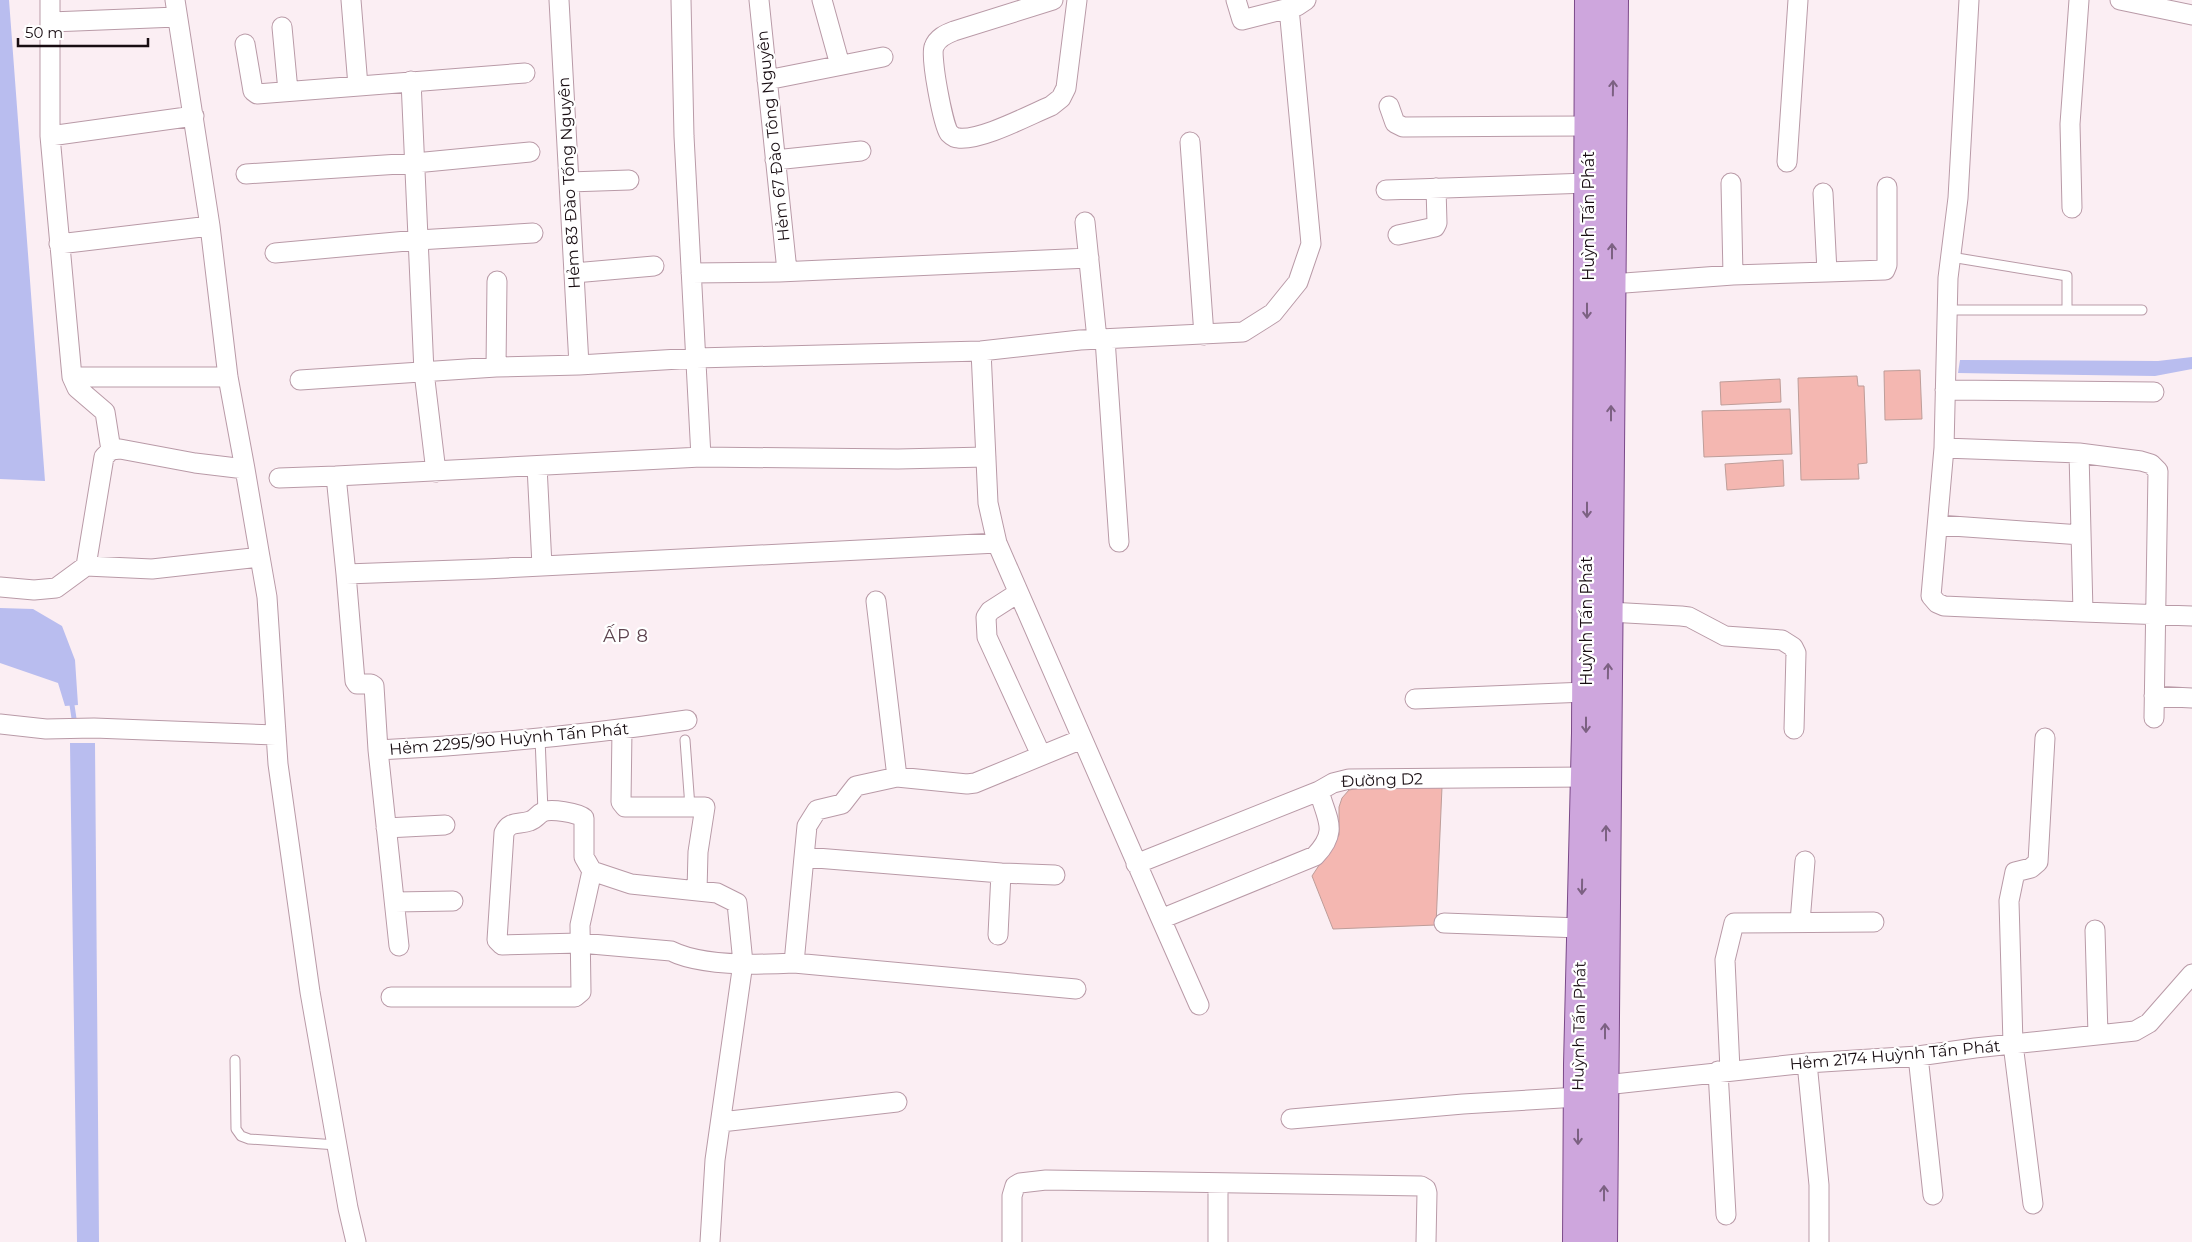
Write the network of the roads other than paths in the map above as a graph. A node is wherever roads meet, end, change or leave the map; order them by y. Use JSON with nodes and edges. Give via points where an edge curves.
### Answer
{"nodes":[{"id":1,"x":50,"y":0,"type":"edge"},
{"id":2,"x":351,"y":0,"type":"edge"},
{"id":3,"x":559,"y":0,"type":"edge"},
{"id":4,"x":681,"y":0,"type":"edge"},
{"id":5,"x":758,"y":0,"type":"edge"},
{"id":6,"x":822,"y":0,"type":"edge"},
{"id":7,"x":1053,"y":0,"type":"edge"},
{"id":8,"x":1077,"y":0,"type":"edge"},
{"id":9,"x":1236,"y":0,"type":"edge"},
{"id":10,"x":1589,"y":0,"type":"edge"},
{"id":11,"x":1614,"y":0,"type":"edge"},
{"id":12,"x":1798,"y":0,"type":"edge"},
{"id":13,"x":1969,"y":0,"type":"edge"},
{"id":14,"x":2079,"y":0,"type":"edge"},
{"id":15,"x":2127,"y":2,"type":"edge"},
{"id":16,"x":1297,"y":4,"type":"edge"},
{"id":17,"x":176,"y":9,"type":"edge"},
{"id":18,"x":2192,"y":15,"type":"edge"},
{"id":19,"x":51,"y":22,"type":"junction"},
{"id":20,"x":282,"y":27,"type":"dead end"},
{"id":21,"x":245,"y":44,"type":"dead end"},
{"id":22,"x":882,"y":57,"type":"dead end"},
{"id":23,"x":840,"y":66,"type":"junction"},
{"id":24,"x":525,"y":73,"type":"dead end"},
{"id":25,"x":766,"y":80,"type":"junction"},
{"id":26,"x":411,"y":81,"type":"junction"},
{"id":27,"x":358,"y":86,"type":"junction"},
{"id":28,"x":288,"y":91,"type":"junction"},
{"id":29,"x":1389,"y":106,"type":"dead end"},
{"id":30,"x":194,"y":116,"type":"junction"},
{"id":31,"x":1588,"y":126,"type":"junction"},
{"id":32,"x":50,"y":136,"type":"junction"},
{"id":33,"x":1190,"y":142,"type":"dead end"},
{"id":34,"x":861,"y":151,"type":"dead end"},
{"id":35,"x":530,"y":152,"type":"dead end"},
{"id":36,"x":775,"y":160,"type":"junction"},
{"id":37,"x":1787,"y":162,"type":"dead end"},
{"id":38,"x":415,"y":163,"type":"junction"},
{"id":39,"x":246,"y":174,"type":"dead end"},
{"id":40,"x":629,"y":180,"type":"dead end"},
{"id":41,"x":569,"y":182,"type":"junction"},
{"id":42,"x":1588,"y":183,"type":"junction"},
{"id":43,"x":1731,"y":183,"type":"dead end"},
{"id":44,"x":1887,"y":187,"type":"dead end"},
{"id":45,"x":1436,"y":188,"type":"junction"},
{"id":46,"x":1386,"y":190,"type":"dead end"},
{"id":47,"x":1823,"y":193,"type":"dead end"},
{"id":48,"x":2072,"y":208,"type":"dead end"},
{"id":49,"x":1085,"y":222,"type":"dead end"},
{"id":50,"x":210,"y":226,"type":"junction"},
{"id":51,"x":534,"y":233,"type":"dead end"},
{"id":52,"x":1398,"y":235,"type":"dead end"},
{"id":53,"x":418,"y":240,"type":"junction"},
{"id":54,"x":59,"y":244,"type":"junction"},
{"id":55,"x":275,"y":253,"type":"dead end"},
{"id":56,"x":1951,"y":257,"type":"junction"},
{"id":57,"x":1089,"y":258,"type":"junction"},
{"id":58,"x":654,"y":266,"type":"dead end"},
{"id":59,"x":787,"y":271,"type":"junction"},
{"id":60,"x":1827,"y":272,"type":"junction"},
{"id":61,"x":574,"y":273,"type":"junction"},
{"id":62,"x":691,"y":273,"type":"junction"},
{"id":63,"x":1733,"y":275,"type":"junction"},
{"id":64,"x":497,"y":281,"type":"dead end"},
{"id":65,"x":1611,"y":284,"type":"junction"},
{"id":66,"x":1947,"y":310,"type":"junction"},
{"id":67,"x":2066,"y":310,"type":"junction"},
{"id":68,"x":2142,"y":310,"type":"dead end"},
{"id":69,"x":1204,"y":335,"type":"junction"},
{"id":70,"x":1101,"y":339,"type":"junction"},
{"id":71,"x":981,"y":351,"type":"junction"},
{"id":72,"x":696,"y":358,"type":"junction"},
{"id":73,"x":579,"y":365,"type":"junction"},
{"id":74,"x":496,"y":367,"type":"junction"},
{"id":75,"x":424,"y":372,"type":"junction"},
{"id":76,"x":72,"y":377,"type":"junction"},
{"id":77,"x":228,"y":377,"type":"junction"},
{"id":78,"x":300,"y":380,"type":"dead end"},
{"id":79,"x":1945,"y":390,"type":"junction"},
{"id":80,"x":2154,"y":392,"type":"dead end"},
{"id":81,"x":1944,"y":448,"type":"junction"},
{"id":82,"x":111,"y":450,"type":"junction"},
{"id":83,"x":2079,"y":453,"type":"junction"},
{"id":84,"x":701,"y":457,"type":"junction"},
{"id":85,"x":986,"y":457,"type":"junction"},
{"id":86,"x":1599,"y":462,"type":"junction"},
{"id":87,"x":537,"y":466,"type":"junction"},
{"id":88,"x":245,"y":469,"type":"junction"},
{"id":89,"x":436,"y":472,"type":"junction"},
{"id":90,"x":336,"y":476,"type":"junction"},
{"id":91,"x":279,"y":478,"type":"dead end"},
{"id":92,"x":1938,"y":525,"type":"junction"},
{"id":93,"x":2081,"y":535,"type":"junction"},
{"id":94,"x":1119,"y":542,"type":"dead end"},
{"id":95,"x":997,"y":543,"type":"junction"},
{"id":96,"x":260,"y":556,"type":"junction"},
{"id":97,"x":86,"y":566,"type":"junction"},
{"id":98,"x":542,"y":566,"type":"junction"},
{"id":99,"x":346,"y":574,"type":"junction"},
{"id":100,"x":0,"y":587,"type":"edge"},
{"id":101,"x":1018,"y":593,"type":"junction"},
{"id":102,"x":876,"y":601,"type":"dead end"},
{"id":103,"x":1609,"y":612,"type":"junction"},
{"id":104,"x":2083,"y":612,"type":"junction"},
{"id":105,"x":2157,"y":614,"type":"junction"},
{"id":106,"x":2192,"y":616,"type":"edge"},
{"id":107,"x":1586,"y":692,"type":"junction"},
{"id":108,"x":2154,"y":696,"type":"junction"},
{"id":109,"x":2192,"y":698,"type":"edge"},
{"id":110,"x":1415,"y":699,"type":"dead end"},
{"id":111,"x":2154,"y":718,"type":"dead end"},
{"id":112,"x":687,"y":720,"type":"dead end"},
{"id":113,"x":0,"y":724,"type":"edge"},
{"id":114,"x":1794,"y":729,"type":"dead end"},
{"id":115,"x":622,"y":730,"type":"junction"},
{"id":116,"x":276,"y":735,"type":"junction"},
{"id":117,"x":540,"y":738,"type":"junction"},
{"id":118,"x":2045,"y":738,"type":"dead end"},
{"id":119,"x":1082,"y":739,"type":"junction"},
{"id":120,"x":685,"y":740,"type":"dead end"},
{"id":121,"x":378,"y":750,"type":"junction"},
{"id":122,"x":1041,"y":756,"type":"junction"},
{"id":123,"x":897,"y":777,"type":"junction"},
{"id":124,"x":1585,"y":777,"type":"junction"},
{"id":125,"x":1318,"y":791,"type":"junction"},
{"id":126,"x":690,"y":807,"type":"junction"},
{"id":127,"x":543,"y":811,"type":"junction"},
{"id":128,"x":445,"y":825,"type":"dead end"},
{"id":129,"x":386,"y":828,"type":"junction"},
{"id":130,"x":804,"y":857,"type":"junction"},
{"id":131,"x":1805,"y":861,"type":"dead end"},
{"id":132,"x":1136,"y":864,"type":"junction"},
{"id":133,"x":592,"y":871,"type":"junction"},
{"id":134,"x":1001,"y":873,"type":"junction"},
{"id":135,"x":1055,"y":875,"type":"dead end"},
{"id":136,"x":697,"y":891,"type":"junction"},
{"id":137,"x":453,"y":900,"type":"dead end"},
{"id":138,"x":394,"y":902,"type":"junction"},
{"id":139,"x":1161,"y":919,"type":"junction"},
{"id":140,"x":1800,"y":922,"type":"junction"},
{"id":141,"x":1874,"y":922,"type":"dead end"},
{"id":142,"x":1444,"y":923,"type":"dead end"},
{"id":143,"x":1581,"y":928,"type":"junction"},
{"id":144,"x":2095,"y":930,"type":"dead end"},
{"id":145,"x":998,"y":935,"type":"dead end"},
{"id":146,"x":580,"y":943,"type":"junction"},
{"id":147,"x":399,"y":946,"type":"dead end"},
{"id":148,"x":743,"y":963,"type":"junction"},
{"id":149,"x":794,"y":963,"type":"junction"},
{"id":150,"x":2192,"y":974,"type":"edge"},
{"id":151,"x":1076,"y":989,"type":"dead end"},
{"id":152,"x":391,"y":997,"type":"dead end"},
{"id":153,"x":1198,"y":1005,"type":"dead end"},
{"id":154,"x":2098,"y":1035,"type":"junction"},
{"id":155,"x":2013,"y":1044,"type":"junction"},
{"id":156,"x":1918,"y":1056,"type":"junction"},
{"id":157,"x":235,"y":1060,"type":"dead end"},
{"id":158,"x":1807,"y":1062,"type":"junction"},
{"id":159,"x":1724,"y":1071,"type":"junction"},
{"id":160,"x":1605,"y":1085,"type":"junction"},
{"id":161,"x":1578,"y":1097,"type":"junction"},
{"id":162,"x":897,"y":1102,"type":"dead end"},
{"id":163,"x":1291,"y":1119,"type":"dead end"},
{"id":164,"x":720,"y":1122,"type":"junction"},
{"id":165,"x":337,"y":1145,"type":"junction"},
{"id":166,"x":1218,"y":1182,"type":"junction"},
{"id":167,"x":1933,"y":1195,"type":"dead end"},
{"id":168,"x":2033,"y":1204,"type":"dead end"},
{"id":169,"x":1726,"y":1215,"type":"dead end"},
{"id":170,"x":356,"y":1242,"type":"edge"},
{"id":171,"x":710,"y":1242,"type":"edge"},
{"id":172,"x":1012,"y":1242,"type":"edge"},
{"id":173,"x":1218,"y":1242,"type":"edge"},
{"id":174,"x":1426,"y":1242,"type":"edge"},
{"id":175,"x":1577,"y":1242,"type":"edge"},
{"id":176,"x":1603,"y":1242,"type":"edge"},
{"id":177,"x":1819,"y":1242,"type":"edge"}],
"edges":[{"from":1,"to":19,"type":"street"},
{"from":2,"to":27,"type":"street"},
{"from":3,"to":41,"type":"street","name":"Hẻm 83 Đào Tống Nguyên"},
{"from":4,"to":62,"type":"street"},
{"from":5,"to":25,"type":"street","name":"Hẻm 67 Đào Tông Nguyên"},
{"from":6,"to":23,"type":"street"},
{"from":7,"to":8,"type":"street","via":[[954,31],[942,36],[934,46],[932,62],[949,133],[956,138],[973,138],[1051,106],[1061,98],[1066,88]]},
{"from":9,"to":16,"type":"street","via":[[1242,20]]},
{"from":10,"to":31,"type":"main road","name":"Huỳnh Tấn Phát"},
{"from":65,"to":11,"type":"main road","name":"Huỳnh Tấn Phát","one_way":true},
{"from":12,"to":37,"type":"street"},
{"from":13,"to":56,"type":"street","via":[[1958,198]]},
{"from":14,"to":48,"type":"street","via":[[2070,124]]},
{"from":15,"to":18,"type":"street"},
{"from":16,"to":69,"type":"street","via":[[1311,244],[1298,282],[1273,313],[1243,332]]},
{"from":17,"to":19,"type":"street"},
{"from":17,"to":30,"type":"street"},
{"from":19,"to":32,"type":"street"},
{"from":20,"to":28,"type":"street"},
{"from":21,"to":28,"type":"street","via":[[253,91],[257,94]]},
{"from":22,"to":23,"type":"street"},
{"from":23,"to":25,"type":"street"},
{"from":24,"to":26,"type":"street"},
{"from":25,"to":36,"type":"street","name":"Hẻm 67 Đào Tông Nguyên"},
{"from":26,"to":27,"type":"street"},
{"from":26,"to":38,"type":"street"},
{"from":27,"to":28,"type":"street"},
{"from":29,"to":31,"type":"street","via":[[1395,123],[1403,127]]},
{"from":30,"to":32,"type":"street"},
{"from":30,"to":50,"type":"street"},
{"from":31,"to":42,"type":"main road","name":"Huỳnh Tấn Phát"},
{"from":32,"to":54,"type":"street"},
{"from":33,"to":69,"type":"street"},
{"from":34,"to":36,"type":"street"},
{"from":35,"to":38,"type":"street"},
{"from":36,"to":59,"type":"street","name":"Hẻm 67 Đào Tông Nguyên"},
{"from":38,"to":39,"type":"street"},
{"from":38,"to":53,"type":"street"},
{"from":40,"to":41,"type":"street"},
{"from":41,"to":61,"type":"street","name":"Hẻm 83 Đào Tống Nguyên"},
{"from":42,"to":45,"type":"street"},
{"from":42,"to":86,"type":"main road","name":"Huỳnh Tấn Phát","one_way":true},
{"from":43,"to":63,"type":"street"},
{"from":44,"to":60,"type":"street","via":[[1885,270]]},
{"from":45,"to":46,"type":"street"},
{"from":45,"to":52,"type":"street","via":[[1435,227]]},
{"from":47,"to":60,"type":"street"},
{"from":49,"to":57,"type":"street"},
{"from":50,"to":54,"type":"street"},
{"from":50,"to":77,"type":"street"},
{"from":51,"to":53,"type":"street"},
{"from":53,"to":55,"type":"street"},
{"from":53,"to":75,"type":"street"},
{"from":54,"to":76,"type":"street"},
{"from":56,"to":66,"type":"street"},
{"from":56,"to":67,"type":"lane","via":[[2067,276]]},
{"from":57,"to":59,"type":"street"},
{"from":57,"to":70,"type":"street"},
{"from":58,"to":61,"type":"street"},
{"from":59,"to":62,"type":"street"},
{"from":60,"to":63,"type":"street"},
{"from":61,"to":73,"type":"street","name":"Hẻm 83 Đào Tống Nguyên"},
{"from":62,"to":72,"type":"street"},
{"from":63,"to":65,"type":"street"},
{"from":64,"to":74,"type":"street"},
{"from":86,"to":65,"type":"main road","name":"Huỳnh Tấn Phát","one_way":true},
{"from":66,"to":67,"type":"lane"},
{"from":66,"to":79,"type":"street"},
{"from":67,"to":68,"type":"lane"},
{"from":69,"to":70,"type":"street"},
{"from":70,"to":71,"type":"street"},
{"from":70,"to":94,"type":"street"},
{"from":71,"to":72,"type":"street"},
{"from":71,"to":85,"type":"street"},
{"from":72,"to":73,"type":"street"},
{"from":72,"to":84,"type":"street"},
{"from":73,"to":74,"type":"street"},
{"from":74,"to":75,"type":"street"},
{"from":75,"to":78,"type":"street"},
{"from":75,"to":89,"type":"street"},
{"from":76,"to":77,"type":"street"},
{"from":76,"to":82,"type":"street","via":[[77,388],[106,412]]},
{"from":77,"to":88,"type":"street"},
{"from":79,"to":80,"type":"street"},
{"from":79,"to":81,"type":"street"},
{"from":81,"to":83,"type":"street"},
{"from":81,"to":92,"type":"street"},
{"from":82,"to":88,"type":"street"},
{"from":82,"to":97,"type":"street","via":[[104,457]]},
{"from":83,"to":93,"type":"street"},
{"from":83,"to":105,"type":"street","via":[[2141,461],[2151,464],[2158,472]]},
{"from":84,"to":85,"type":"street"},
{"from":84,"to":87,"type":"street"},
{"from":85,"to":95,"type":"street","via":[[988,503]]},
{"from":86,"to":103,"type":"main road","name":"Huỳnh Tấn Phát"},
{"from":86,"to":107,"type":"main road","name":"Huỳnh Tấn Phát","one_way":true},
{"from":87,"to":89,"type":"street"},
{"from":87,"to":98,"type":"street"},
{"from":88,"to":96,"type":"street"},
{"from":89,"to":90,"type":"street"},
{"from":90,"to":91,"type":"street"},
{"from":90,"to":99,"type":"street"},
{"from":92,"to":93,"type":"street"},
{"from":92,"to":104,"type":"street","via":[[1931,596],[1937,602],[1944,606]]},
{"from":93,"to":104,"type":"street"},
{"from":95,"to":98,"type":"street"},
{"from":95,"to":101,"type":"street"},
{"from":96,"to":97,"type":"street","via":[[152,569]]},
{"from":96,"to":116,"type":"street","via":[[268,597]]},
{"from":97,"to":100,"type":"street","via":[[56,588]]},
{"from":98,"to":99,"type":"street"},
{"from":99,"to":121,"type":"street","via":[[355,681],[374,686]]},
{"from":101,"to":119,"type":"street"},
{"from":101,"to":122,"type":"street","via":[[986,616],[987,637]]},
{"from":102,"to":123,"type":"street"},
{"from":103,"to":114,"type":"street","via":[[1689,617],[1725,636],[1788,643],[1796,653]]},
{"from":160,"to":103,"type":"main road","name":"Huỳnh Tấn Phát","one_way":true},
{"from":104,"to":105,"type":"street"},
{"from":105,"to":106,"type":"street"},
{"from":105,"to":108,"type":"street"},
{"from":107,"to":110,"type":"street"},
{"from":107,"to":124,"type":"main road","name":"Huỳnh Tấn Phát","one_way":true},
{"from":108,"to":109,"type":"street"},
{"from":108,"to":111,"type":"street"},
{"from":112,"to":115,"type":"street","name":"Hẻm 2295/90 Huỳnh Tấn Phát"},
{"from":113,"to":116,"type":"street","via":[[46,729]]},
{"from":115,"to":117,"type":"street","name":"Hẻm 2295/90 Huỳnh Tấn Phát"},
{"from":115,"to":126,"type":"street","via":[[623,805]]},
{"from":116,"to":165,"type":"street","via":[[310,992]]},
{"from":117,"to":121,"type":"street","name":"Hẻm 2295/90 Huỳnh Tấn Phát"},
{"from":117,"to":127,"type":"lane"},
{"from":118,"to":155,"type":"street","via":[[2038,862],[2031,868],[2014,872],[2009,901]]},
{"from":119,"to":122,"type":"street"},
{"from":119,"to":132,"type":"street"},
{"from":120,"to":126,"type":"lane"},
{"from":121,"to":129,"type":"street","name":"Hẻm 2295/90 Huỳnh Tấn Phát"},
{"from":122,"to":123,"type":"street","via":[[975,783]]},
{"from":123,"to":130,"type":"street","via":[[856,786],[842,804],[817,810],[806,826]]},
{"from":124,"to":125,"type":"street","name":"Đường D2","via":[[1349,779],[1333,782]]},
{"from":124,"to":143,"type":"main road","name":"Huỳnh Tấn Phát","one_way":true},
{"from":125,"to":132,"type":"street","name":"Đường D2"},
{"from":125,"to":139,"type":"street","via":[[1330,831],[1326,845],[1316,856]]},
{"from":126,"to":136,"type":"street","via":[[705,808],[698,852]]},
{"from":127,"to":133,"type":"street","via":[[582,816],[584,857]]},
{"from":127,"to":146,"type":"street","via":[[529,822],[513,823],[504,833],[497,940],[502,945]]},
{"from":128,"to":129,"type":"street"},
{"from":129,"to":138,"type":"street","name":"Hẻm 2295/90 Huỳnh Tấn Phát"},
{"from":130,"to":134,"type":"street"},
{"from":130,"to":149,"type":"street"},
{"from":131,"to":140,"type":"street"},
{"from":132,"to":139,"type":"street"},
{"from":133,"to":136,"type":"street","via":[[631,884]]},
{"from":133,"to":146,"type":"street","via":[[580,925]]},
{"from":134,"to":135,"type":"street"},
{"from":134,"to":145,"type":"street"},
{"from":136,"to":148,"type":"street","via":[[718,893],[737,903]]},
{"from":137,"to":138,"type":"street"},
{"from":138,"to":147,"type":"street","name":"Hẻm 2295/90 Huỳnh Tấn Phát"},
{"from":139,"to":153,"type":"street"},
{"from":140,"to":141,"type":"street"},
{"from":140,"to":159,"type":"street","via":[[1736,922],[1732,926],[1730,944],[1725,952]]},
{"from":142,"to":143,"type":"street"},
{"from":143,"to":161,"type":"main road","name":"Huỳnh Tấn Phát"},
{"from":144,"to":154,"type":"street"},
{"from":146,"to":148,"type":"street","via":[[671,951],[688,958]]},
{"from":146,"to":152,"type":"street","via":[[581,992],[575,997]]},
{"from":148,"to":149,"type":"street"},
{"from":148,"to":164,"type":"street"},
{"from":149,"to":151,"type":"street"},
{"from":150,"to":154,"type":"street","name":"Hẻm 2174 Huỳnh Tấn Phát","via":[[2142,1028]]},
{"from":154,"to":155,"type":"street","name":"Hẻm 2174 Huỳnh Tấn Phát"},
{"from":155,"to":156,"type":"street","name":"Hẻm 2174 Huỳnh Tấn Phát"},
{"from":155,"to":168,"type":"street"},
{"from":156,"to":158,"type":"street","name":"Hẻm 2174 Huỳnh Tấn Phát"},
{"from":156,"to":167,"type":"street"},
{"from":157,"to":165,"type":"lane","via":[[236,1129],[241,1136]]},
{"from":158,"to":159,"type":"street","name":"Hẻm 2174 Huỳnh Tấn Phát"},
{"from":158,"to":177,"type":"street","via":[[1819,1185]]},
{"from":159,"to":160,"type":"street","name":"Hẻm 2174 Huỳnh Tấn Phát"},
{"from":159,"to":169,"type":"street"},
{"from":176,"to":160,"type":"main road","name":"Huỳnh Tấn Phát","one_way":true},
{"from":161,"to":163,"type":"street"},
{"from":161,"to":175,"type":"main road","name":"Huỳnh Tấn Phát","one_way":true},
{"from":162,"to":164,"type":"street"},
{"from":164,"to":171,"type":"street"},
{"from":165,"to":170,"type":"street"},
{"from":166,"to":172,"type":"street","via":[[1046,1180],[1020,1183],[1014,1186],[1012,1196]]},
{"from":166,"to":173,"type":"street"},
{"from":166,"to":174,"type":"street","via":[[1422,1186],[1427,1193]]}]}
